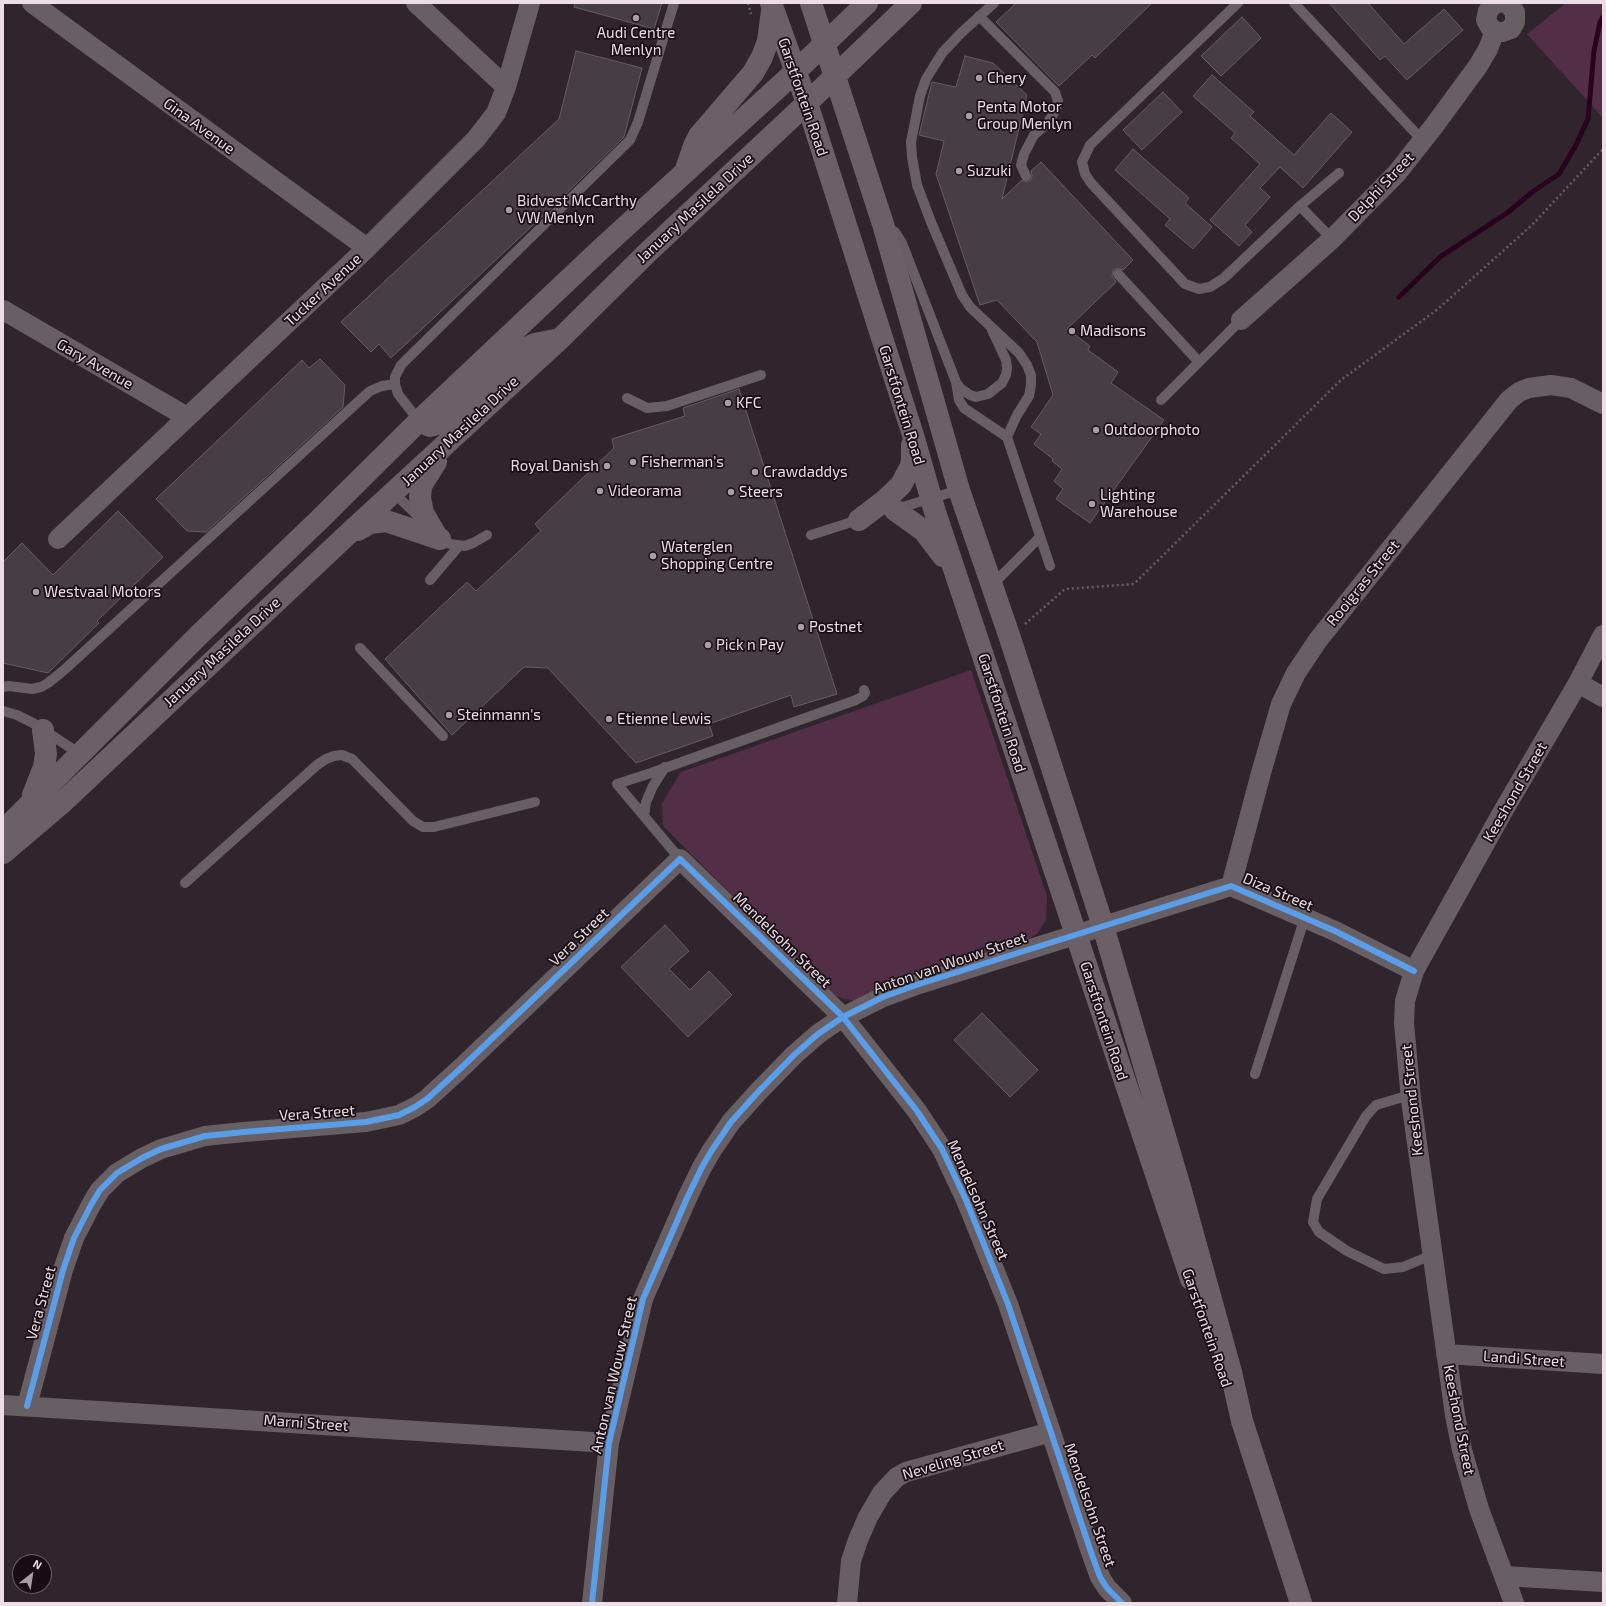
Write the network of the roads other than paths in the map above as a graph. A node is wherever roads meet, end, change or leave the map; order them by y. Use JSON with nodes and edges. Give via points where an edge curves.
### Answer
{"nodes":[{"id":1,"x":32,"y":3,"type":"edge"},
{"id":2,"x":416,"y":3,"type":"edge"},
{"id":3,"x":530,"y":3,"type":"edge"},
{"id":4,"x":674,"y":3,"type":"edge"},
{"id":5,"x":811,"y":3,"type":"edge"},
{"id":6,"x":867,"y":3,"type":"edge"},
{"id":7,"x":910,"y":3,"type":"edge"},
{"id":8,"x":994,"y":3,"type":"edge"},
{"id":9,"x":1238,"y":3,"type":"edge"},
{"id":10,"x":1294,"y":3,"type":"edge"},
{"id":11,"x":1530,"y":3,"type":"edge"},
{"id":12,"x":772,"y":6,"type":"edge"},
{"id":13,"x":1499,"y":7,"type":"edge"},
{"id":14,"x":979,"y":16,"type":"junction"},
{"id":15,"x":825,"y":43,"type":"junction"},
{"id":16,"x":795,"y":72,"type":"junction"},
{"id":17,"x":835,"y":76,"type":"junction"},
{"id":18,"x":506,"y":87,"type":"junction"},
{"id":19,"x":806,"y":104,"type":"junction"},
{"id":20,"x":1423,"y":142,"type":"junction"},
{"id":21,"x":685,"y":172,"type":"junction"},
{"id":22,"x":1339,"y":174,"type":"dead end"},
{"id":23,"x":1026,"y":176,"type":"dead end"},
{"id":24,"x":1300,"y":206,"type":"junction"},
{"id":25,"x":883,"y":224,"type":"junction"},
{"id":26,"x":1332,"y":239,"type":"junction"},
{"id":27,"x":367,"y":248,"type":"junction"},
{"id":28,"x":1118,"y":274,"type":"dead end"},
{"id":29,"x":3,"y":310,"type":"edge"},
{"id":30,"x":1241,"y":320,"type":"joint"},
{"id":31,"x":990,"y":327,"type":"junction"},
{"id":32,"x":560,"y":339,"type":"junction"},
{"id":33,"x":1199,"y":362,"type":"junction"},
{"id":34,"x":761,"y":375,"type":"dead end"},
{"id":35,"x":956,"y":382,"type":"junction"},
{"id":36,"x":395,"y":384,"type":"junction"},
{"id":37,"x":627,"y":398,"type":"dead end"},
{"id":38,"x":1161,"y":400,"type":"dead end"},
{"id":39,"x":1603,"y":404,"type":"edge"},
{"id":40,"x":187,"y":417,"type":"junction"},
{"id":41,"x":419,"y":421,"type":"junction"},
{"id":42,"x":469,"y":423,"type":"junction"},
{"id":43,"x":913,"y":435,"type":"junction"},
{"id":44,"x":1007,"y":437,"type":"junction"},
{"id":45,"x":959,"y":490,"type":"junction"},
{"id":46,"x":394,"y":493,"type":"junction"},
{"id":47,"x":930,"y":499,"type":"junction"},
{"id":48,"x":895,"y":510,"type":"junction"},
{"id":49,"x":859,"y":520,"type":"junction"},
{"id":50,"x":318,"y":521,"type":"junction"},
{"id":51,"x":347,"y":535,"type":"junction"},
{"id":52,"x":487,"y":535,"type":"dead end"},
{"id":53,"x":811,"y":536,"type":"dead end"},
{"id":54,"x":1040,"y":537,"type":"junction"},
{"id":55,"x":58,"y":539,"type":"dead end"},
{"id":56,"x":445,"y":540,"type":"junction"},
{"id":57,"x":1050,"y":566,"type":"dead end"},
{"id":58,"x":956,"y":574,"type":"junction"},
{"id":59,"x":430,"y":580,"type":"dead end"},
{"id":60,"x":991,"y":586,"type":"junction"},
{"id":61,"x":1603,"y":635,"type":"edge"},
{"id":62,"x":360,"y":648,"type":"dead end"},
{"id":63,"x":1578,"y":683,"type":"junction"},
{"id":64,"x":3,"y":687,"type":"edge"},
{"id":65,"x":864,"y":690,"type":"dead end"},
{"id":66,"x":1603,"y":697,"type":"edge"},
{"id":67,"x":3,"y":711,"type":"edge"},
{"id":68,"x":43,"y":730,"type":"junction"},
{"id":69,"x":443,"y":736,"type":"dead end"},
{"id":70,"x":128,"y":740,"type":"junction"},
{"id":71,"x":80,"y":754,"type":"junction"},
{"id":72,"x":665,"y":767,"type":"junction"},
{"id":73,"x":63,"y":802,"type":"junction"},
{"id":74,"x":535,"y":802,"type":"dead end"},
{"id":75,"x":28,"y":805,"type":"junction"},
{"id":76,"x":644,"y":816,"type":"junction"},
{"id":77,"x":3,"y":831,"type":"edge"},
{"id":78,"x":3,"y":853,"type":"edge"},
{"id":79,"x":680,"y":859,"type":"junction"},
{"id":80,"x":185,"y":883,"type":"dead end"},
{"id":81,"x":1231,"y":886,"type":"junction"},
{"id":82,"x":1305,"y":917,"type":"junction"},
{"id":83,"x":1103,"y":926,"type":"junction"},
{"id":84,"x":1075,"y":935,"type":"junction"},
{"id":85,"x":1414,"y":971,"type":"junction"},
{"id":86,"x":842,"y":1017,"type":"junction"},
{"id":87,"x":1254,"y":1074,"type":"dead end"},
{"id":88,"x":1410,"y":1095,"type":"junction"},
{"id":89,"x":1432,"y":1255,"type":"junction"},
{"id":90,"x":1446,"y":1354,"type":"junction"},
{"id":91,"x":1603,"y":1364,"type":"edge"},
{"id":92,"x":3,"y":1405,"type":"edge"},
{"id":93,"x":27,"y":1406,"type":"junction"},
{"id":94,"x":1242,"y":1421,"type":"junction"},
{"id":95,"x":1051,"y":1432,"type":"junction"},
{"id":96,"x":609,"y":1443,"type":"junction"},
{"id":97,"x":1504,"y":1576,"type":"junction"},
{"id":98,"x":1603,"y":1582,"type":"edge"},
{"id":99,"x":592,"y":1603,"type":"edge"},
{"id":100,"x":847,"y":1603,"type":"edge"},
{"id":101,"x":1122,"y":1603,"type":"edge"},
{"id":102,"x":1301,"y":1603,"type":"edge"},
{"id":103,"x":1514,"y":1603,"type":"edge"}],
"edges":[{"from":1,"to":27,"type":"street","name":"Gina Avenue"},
{"from":2,"to":18,"type":"street"},
{"from":3,"to":18,"type":"street","name":"Tucker Avenue"},
{"from":4,"to":36,"type":"lane","via":[[638,122],[630,140],[409,356],[398,371]]},
{"from":5,"to":15,"type":"main road","name":"Garstfontein Road"},
{"from":6,"to":15,"type":"main road","name":"January Masilela Drive"},
{"from":7,"to":17,"type":"main road","name":"January Masilela Drive"},
{"from":8,"to":14,"type":"lane"},
{"from":9,"to":24,"type":"lane","via":[[1090,145],[1082,162],[1085,174],[1185,284],[1199,289],[1218,283]]},
{"from":10,"to":20,"type":"lane"},
{"from":11,"to":13,"type":"street"},
{"from":12,"to":16,"type":"main road","name":"Garstfontein Road"},
{"from":12,"to":21,"type":"main road","via":[[768,41],[762,57],[753,73],[699,136]]},
{"from":13,"to":20,"type":"street","name":"Delphi Street","via":[[1486,15],[1488,25],[1495,31],[1488,49]]},
{"from":14,"to":23,"type":"lane","via":[[1055,92],[1058,101],[1054,113],[1046,125],[1034,135],[1024,154],[1021,165]]},
{"from":14,"to":31,"type":"lane","via":[[943,52],[926,79],[911,142],[917,184],[945,258],[970,308]]},
{"from":15,"to":16,"type":"main road","name":"January Masilela Drive"},
{"from":15,"to":17,"type":"main road","name":"Garstfontein Road"},
{"from":16,"to":19,"type":"main road","name":"Garstfontein Road"},
{"from":16,"to":21,"type":"main road","name":"January Masilela Drive"},
{"from":17,"to":19,"type":"main road","name":"January Masilela Drive"},
{"from":17,"to":25,"type":"main road","name":"Garstfontein Road"},
{"from":18,"to":27,"type":"street","name":"Tucker Avenue","via":[[496,113],[484,131]]},
{"from":19,"to":32,"type":"main road","name":"January Masilela Drive","via":[[648,252]]},
{"from":19,"to":43,"type":"main road","name":"Garstfontein Road"},
{"from":20,"to":26,"type":"street","name":"Delphi Street","via":[[1397,173]]},
{"from":21,"to":41,"type":"main road","name":"January Masilela Drive"},
{"from":22,"to":24,"type":"lane"},
{"from":24,"to":26,"type":"lane"},
{"from":25,"to":35,"type":"lane","via":[[895,232],[902,243]]},
{"from":25,"to":45,"type":"main road","name":"Garstfontein Road"},
{"from":26,"to":30,"type":"street","name":"Delphi Street"},
{"from":27,"to":40,"type":"street","name":"Tucker Avenue"},
{"from":28,"to":33,"type":"lane"},
{"from":29,"to":40,"type":"street","name":"Gary Avenue"},
{"from":30,"to":33,"type":"lane"},
{"from":31,"to":35,"type":"lane","via":[[1008,368],[1002,383],[988,394],[976,397],[965,392]]},
{"from":31,"to":44,"type":"lane","via":[[1019,354],[1031,375],[1028,396]]},
{"from":32,"to":41,"type":"main road","via":[[522,350],[437,424],[430,426]]},
{"from":32,"to":42,"type":"main road","name":"January Masilela Drive"},
{"from":33,"to":38,"type":"lane"},
{"from":34,"to":37,"type":"lane","via":[[667,406],[646,408]]},
{"from":35,"to":44,"type":"lane","via":[[959,400],[964,408]]},
{"from":36,"to":41,"type":"lane","via":[[398,394]]},
{"from":36,"to":64,"type":"lane","via":[[370,391],[48,683],[32,689]]},
{"from":39,"to":81,"type":"street","name":"Rooigras Street","via":[[1571,388],[1551,385],[1529,388],[1509,400],[1318,640],[1296,673],[1281,704]]},
{"from":40,"to":55,"type":"street","name":"Tucker Avenue"},
{"from":41,"to":50,"type":"main road","name":"January Masilela Drive"},
{"from":42,"to":46,"type":"main road","name":"January Masilela Drive"},
{"from":42,"to":56,"type":"main road","via":[[431,469],[422,486],[422,513]]},
{"from":43,"to":47,"type":"main road","name":"Garstfontein Road"},
{"from":43,"to":49,"type":"main road","via":[[912,461],[907,474],[894,492]]},
{"from":44,"to":54,"type":"lane"},
{"from":45,"to":47,"type":"lane"},
{"from":45,"to":60,"type":"main road","name":"Garstfontein Road"},
{"from":46,"to":50,"type":"main road","via":[[361,496]]},
{"from":46,"to":51,"type":"main road","name":"January Masilela Drive"},
{"from":46,"to":56,"type":"lane"},
{"from":47,"to":48,"type":"lane"},
{"from":47,"to":58,"type":"main road","name":"Garstfontein Road"},
{"from":48,"to":49,"type":"lane"},
{"from":48,"to":58,"type":"main road","via":[[924,531]]},
{"from":49,"to":53,"type":"lane"},
{"from":50,"to":71,"type":"main road","name":"January Masilela Drive"},
{"from":51,"to":56,"type":"main road","via":[[370,523],[386,522]]},
{"from":51,"to":70,"type":"main road","name":"January Masilela Drive"},
{"from":52,"to":56,"type":"lane","via":[[469,545]]},
{"from":54,"to":57,"type":"lane"},
{"from":54,"to":60,"type":"lane"},
{"from":56,"to":59,"type":"lane"},
{"from":58,"to":84,"type":"main road","name":"Garstfontein Road"},
{"from":60,"to":83,"type":"main road","name":"Garstfontein Road"},
{"from":61,"to":63,"type":"street","name":"Keeshond Street"},
{"from":62,"to":69,"type":"lane"},
{"from":63,"to":66,"type":"street"},
{"from":63,"to":85,"type":"street","name":"Keeshond Street"},
{"from":65,"to":72,"type":"lane","via":[[864,695],[859,699]]},
{"from":67,"to":68,"type":"lane","via":[[17,715]]},
{"from":68,"to":71,"type":"lane"},
{"from":68,"to":75,"type":"main road","via":[[46,754],[44,768]]},
{"from":70,"to":71,"type":"main road","via":[[105,750]]},
{"from":70,"to":73,"type":"main road","name":"January Masilela Drive"},
{"from":71,"to":73,"type":"main road"},
{"from":71,"to":75,"type":"main road","name":"January Masilela Drive"},
{"from":72,"to":76,"type":"lane","via":[[646,802]]},
{"from":72,"to":76,"type":"lane","name":"Mendelsohn Street","via":[[617,784]]},
{"from":73,"to":78,"type":"main road","name":"January Masilela Drive"},
{"from":74,"to":80,"type":"lane","via":[[434,827],[423,827],[413,821],[352,759],[342,755],[334,756],[317,765]]},
{"from":75,"to":77,"type":"main road","name":"January Masilela Drive"},
{"from":76,"to":79,"type":"lane","name":"Mendelsohn Street"},
{"from":79,"to":86,"type":"street","name":"Mendelsohn Street"},
{"from":79,"to":93,"type":"street","name":"Vera Street","via":[[428,1099],[415,1107],[399,1115],[366,1122],[205,1136],[161,1149],[117,1173],[100,1190],[74,1238]]},
{"from":81,"to":82,"type":"street","name":"Diza Street"},
{"from":81,"to":83,"type":"street","name":"Diza Street"},
{"from":82,"to":85,"type":"street","name":"Diza Street"},
{"from":82,"to":87,"type":"lane"},
{"from":83,"to":84,"type":"street","name":"Anton van Wouw Street"},
{"from":83,"to":94,"type":"main road","name":"Garstfontein Road","via":[[1180,1187]]},
{"from":84,"to":86,"type":"street","name":"Anton van Wouw Street","via":[[916,985]]},
{"from":84,"to":94,"type":"main road","name":"Garstfontein Road","via":[[1224,1380]]},
{"from":85,"to":88,"type":"street","name":"Keeshond Street","via":[[1404,1013]]},
{"from":86,"to":95,"type":"street","name":"Mendelsohn Street","via":[[917,1111],[950,1164],[1011,1309]]},
{"from":86,"to":96,"type":"street","name":"Anton van Wouw Street","via":[[807,1042],[758,1092],[731,1122],[702,1167],[642,1303]]},
{"from":88,"to":89,"type":"street","name":"Keeshond Street"},
{"from":88,"to":89,"type":"lane","via":[[1376,1105],[1366,1116],[1317,1199],[1314,1222],[1319,1232],[1347,1251],[1384,1269],[1403,1267]]},
{"from":89,"to":90,"type":"street","name":"Keeshond Street"},
{"from":90,"to":91,"type":"street","name":"Landi Street"},
{"from":90,"to":97,"type":"street","name":"Keeshond Street","via":[[1462,1450],[1479,1509]]},
{"from":92,"to":93,"type":"street","name":"Marni Street"},
{"from":93,"to":96,"type":"street","name":"Marni Street"},
{"from":94,"to":102,"type":"main road","name":"Garstfontein Road"},
{"from":95,"to":100,"type":"street","name":"Neveling Street","via":[[906,1472],[897,1477],[874,1507],[858,1540],[851,1562]]},
{"from":95,"to":101,"type":"street","name":"Mendelsohn Street","via":[[1100,1577]]},
{"from":96,"to":99,"type":"street","name":"Anton van Wouw Street"},
{"from":97,"to":98,"type":"street"},
{"from":97,"to":103,"type":"street","name":"Keeshond Street"}]}
